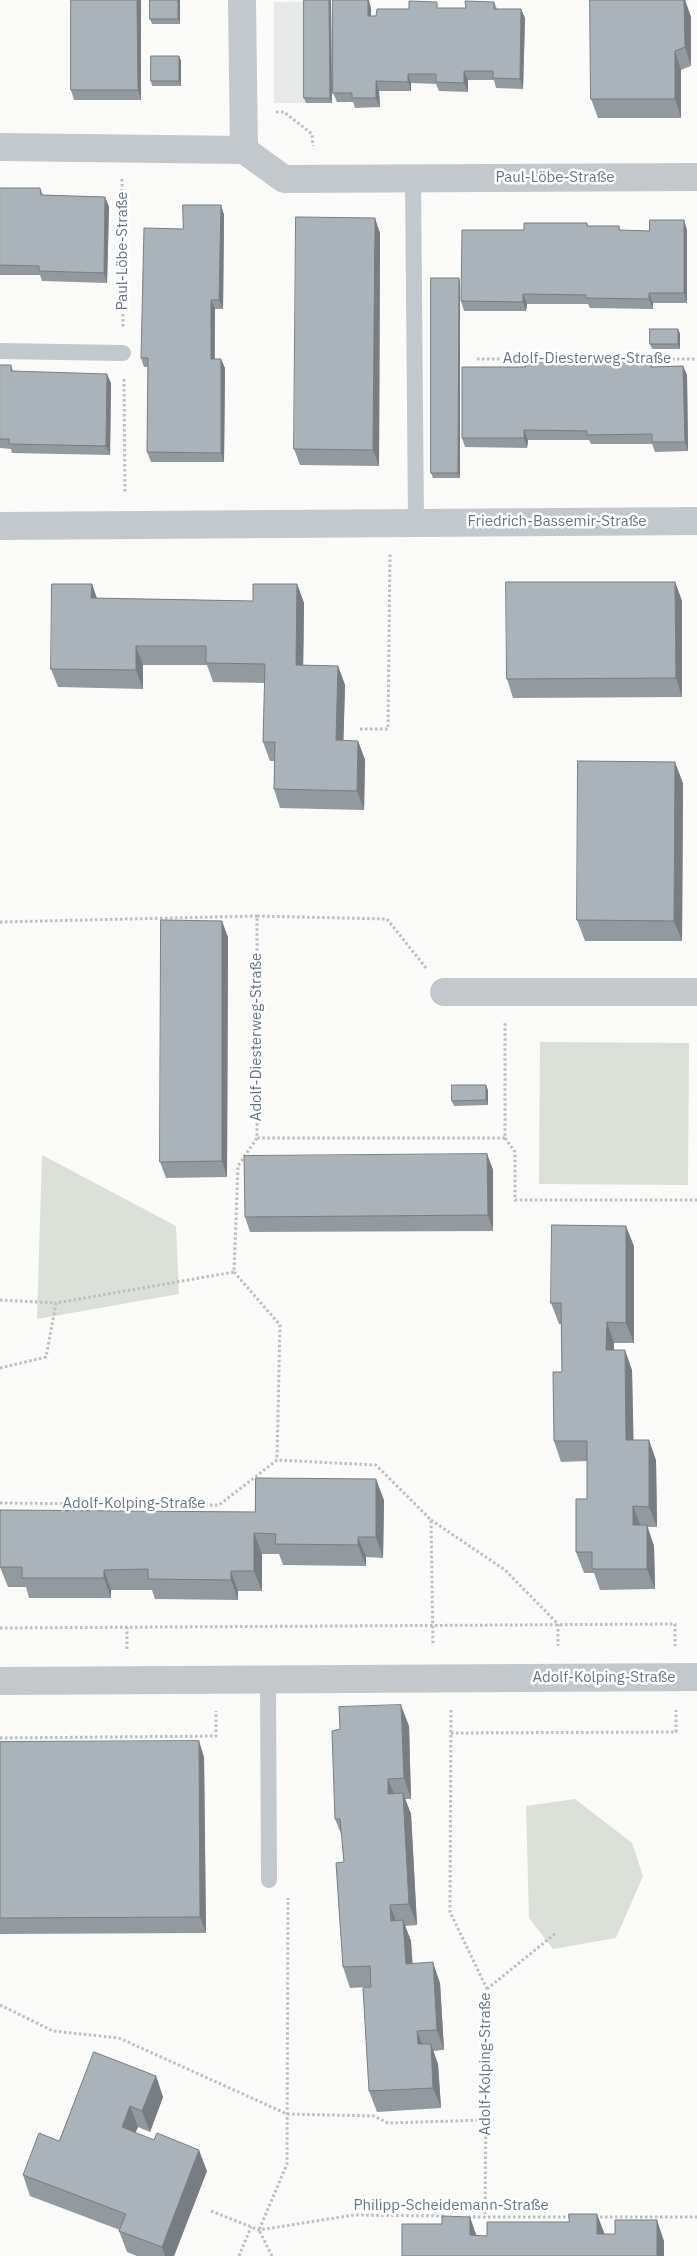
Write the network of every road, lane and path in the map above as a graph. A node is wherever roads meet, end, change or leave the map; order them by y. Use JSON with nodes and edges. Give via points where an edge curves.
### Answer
{"nodes":[{"id":1,"x":242,"y":0,"type":"edge"},
{"id":2,"x":243,"y":114,"type":"junction"},
{"id":3,"x":0,"y":147,"type":"edge"},
{"id":4,"x":122,"y":148,"type":"junction"},
{"id":5,"x":244,"y":150,"type":"junction"},
{"id":6,"x":697,"y":177,"type":"edge"},
{"id":7,"x":315,"y":179,"type":"junction"},
{"id":8,"x":413,"y":179,"type":"junction"},
{"id":9,"x":0,"y":350,"type":"edge"},
{"id":10,"x":123,"y":353,"type":"junction"},
{"id":11,"x":477,"y":358,"type":"dead end"},
{"id":12,"x":697,"y":359,"type":"edge"},
{"id":13,"x":697,"y":521,"type":"edge"},
{"id":14,"x":403,"y":523,"type":"junction"},
{"id":15,"x":126,"y":525,"type":"junction"},
{"id":16,"x":0,"y":526,"type":"edge"},
{"id":17,"x":360,"y":729,"type":"dead end"},
{"id":18,"x":257,"y":916,"type":"junction"},
{"id":19,"x":0,"y":922,"type":"edge"},
{"id":20,"x":444,"y":992,"type":"joint"},
{"id":21,"x":504,"y":992,"type":"junction"},
{"id":22,"x":697,"y":992,"type":"edge"},
{"id":23,"x":257,"y":1138,"type":"junction"},
{"id":24,"x":505,"y":1138,"type":"junction"},
{"id":25,"x":697,"y":1200,"type":"edge"},
{"id":26,"x":234,"y":1272,"type":"junction"},
{"id":27,"x":0,"y":1300,"type":"edge"},
{"id":28,"x":56,"y":1303,"type":"junction"},
{"id":29,"x":0,"y":1368,"type":"edge"},
{"id":30,"x":277,"y":1460,"type":"junction"},
{"id":31,"x":0,"y":1503,"type":"edge"},
{"id":32,"x":431,"y":1520,"type":"junction"},
{"id":33,"x":558,"y":1624,"type":"junction"},
{"id":34,"x":432,"y":1625,"type":"junction"},
{"id":35,"x":0,"y":1628,"type":"edge"},
{"id":36,"x":686,"y":1677,"type":"edge"},
{"id":37,"x":442,"y":1679,"type":"junction"},
{"id":38,"x":216,"y":1680,"type":"junction"},
{"id":39,"x":268,"y":1680,"type":"junction"},
{"id":40,"x":0,"y":1681,"type":"edge"},
{"id":41,"x":451,"y":1733,"type":"junction"},
{"id":42,"x":0,"y":1738,"type":"edge"},
{"id":43,"x":269,"y":1880,"type":"joint"},
{"id":44,"x":556,"y":1933,"type":"dead end"},
{"id":45,"x":487,"y":1989,"type":"junction"},
{"id":46,"x":0,"y":2005,"type":"edge"},
{"id":47,"x":287,"y":2114,"type":"junction"},
{"id":48,"x":486,"y":2120,"type":"junction"},
{"id":49,"x":211,"y":2211,"type":"dead end"},
{"id":50,"x":416,"y":2216,"type":"junction"},
{"id":51,"x":446,"y":2216,"type":"edge"},
{"id":52,"x":466,"y":2217,"type":"edge"},
{"id":53,"x":485,"y":2217,"type":"junction"},
{"id":54,"x":572,"y":2217,"type":"edge"},
{"id":55,"x":591,"y":2217,"type":"edge"},
{"id":56,"x":697,"y":2217,"type":"edge"},
{"id":57,"x":414,"y":2224,"type":"edge"},
{"id":58,"x":251,"y":2227,"type":"junction"},
{"id":59,"x":259,"y":2230,"type":"junction"},
{"id":60,"x":269,"y":2250,"type":"junction"},
{"id":61,"x":239,"y":2256,"type":"edge"},
{"id":62,"x":266,"y":2256,"type":"edge"},
{"id":63,"x":272,"y":2256,"type":"edge"}],
"edges":[{"from":1,"to":2,"type":"street"},
{"from":2,"to":5,"type":"street"},
{"from":2,"to":7,"type":"path","via":[[284,112],[312,134]]},
{"from":3,"to":4,"type":"street"},
{"from":4,"to":5,"type":"street"},
{"from":4,"to":10,"type":"path","name":"Paul-Löbe-Straße"},
{"from":5,"to":7,"type":"street","name":"Paul-Löbe-Straße","via":[[284,179]]},
{"from":6,"to":8,"type":"street","name":"Paul-Löbe-Straße"},
{"from":7,"to":8,"type":"street","name":"Paul-Löbe-Straße"},
{"from":8,"to":14,"type":"lane","via":[[415,342]]},
{"from":9,"to":10,"type":"lane"},
{"from":10,"to":15,"type":"path"},
{"from":11,"to":12,"type":"path","name":"Adolf-Diesterweg-Straße"},
{"from":13,"to":14,"type":"street","name":"Friedrich-Bassemir-Straße"},
{"from":14,"to":15,"type":"street","name":"Friedrich-Bassemir-Straße"},
{"from":14,"to":17,"type":"path","via":[[388,729]]},
{"from":15,"to":16,"type":"street","name":"Friedrich-Bassemir-Straße"},
{"from":18,"to":19,"type":"path"},
{"from":18,"to":20,"type":"path","via":[[388,919]]},
{"from":18,"to":23,"type":"path","name":"Adolf-Diesterweg-Straße"},
{"from":20,"to":21,"type":"street"},
{"from":21,"to":22,"type":"street"},
{"from":21,"to":24,"type":"path"},
{"from":23,"to":24,"type":"path","name":"Adolf-Diesterweg-Straße"},
{"from":23,"to":26,"type":"path","via":[[238,1166]]},
{"from":24,"to":25,"type":"path","via":[[516,1152],[515,1200]]},
{"from":26,"to":28,"type":"path"},
{"from":26,"to":30,"type":"path","via":[[280,1325]]},
{"from":27,"to":28,"type":"path"},
{"from":28,"to":29,"type":"path","via":[[46,1357]]},
{"from":30,"to":31,"type":"path","name":"Adolf-Kolping-Straße","via":[[219,1505]]},
{"from":30,"to":32,"type":"path","via":[[376,1465]]},
{"from":32,"to":33,"type":"path","via":[[505,1570]]},
{"from":32,"to":34,"type":"path","name":"Adolf-Kolping-Straße"},
{"from":33,"to":34,"type":"path"},
{"from":33,"to":36,"type":"path","via":[[674,1624]]},
{"from":34,"to":35,"type":"path"},
{"from":34,"to":37,"type":"path","name":"Adolf-Kolping-Straße"},
{"from":36,"to":37,"type":"street","name":"Adolf-Kolping-Straße"},
{"from":36,"to":41,"type":"path","via":[[676,1732]]},
{"from":37,"to":39,"type":"street","name":"Adolf-Kolping-Straße"},
{"from":37,"to":41,"type":"path","name":"Adolf-Kolping-Straße"},
{"from":38,"to":39,"type":"street","name":"Adolf-Kolping-Straße"},
{"from":38,"to":40,"type":"street","name":"Adolf-Kolping-Straße"},
{"from":38,"to":42,"type":"path","via":[[216,1736]]},
{"from":39,"to":43,"type":"lane"},
{"from":41,"to":45,"type":"path","name":"Adolf-Kolping-Straße","via":[[450,1912]]},
{"from":43,"to":47,"type":"path","via":[[288,1897]]},
{"from":44,"to":45,"type":"path"},
{"from":45,"to":48,"type":"path","name":"Adolf-Kolping-Straße"},
{"from":46,"to":47,"type":"path","via":[[53,2031],[120,2038]]},
{"from":47,"to":48,"type":"path","via":[[374,2116],[388,2123]]},
{"from":47,"to":59,"type":"path","via":[[287,2164]]},
{"from":48,"to":53,"type":"path","name":"Adolf-Kolping-Straße"},
{"from":49,"to":58,"type":"path","name":"Philipp-Scheidemann-Straße"},
{"from":50,"to":51,"type":"path","name":"Philipp-Scheidemann-Straße"},
{"from":50,"to":57,"type":"path"},
{"from":50,"to":59,"type":"path","name":"Philipp-Scheidemann-Straße","via":[[354,2215]]},
{"from":52,"to":53,"type":"path","name":"Philipp-Scheidemann-Straße"},
{"from":53,"to":54,"type":"path","name":"Philipp-Scheidemann-Straße"},
{"from":55,"to":56,"type":"path"},
{"from":58,"to":59,"type":"path","name":"Philipp-Scheidemann-Straße"},
{"from":58,"to":61,"type":"path"},
{"from":59,"to":60,"type":"path"},
{"from":60,"to":62,"type":"path"},
{"from":60,"to":63,"type":"path"}]}
